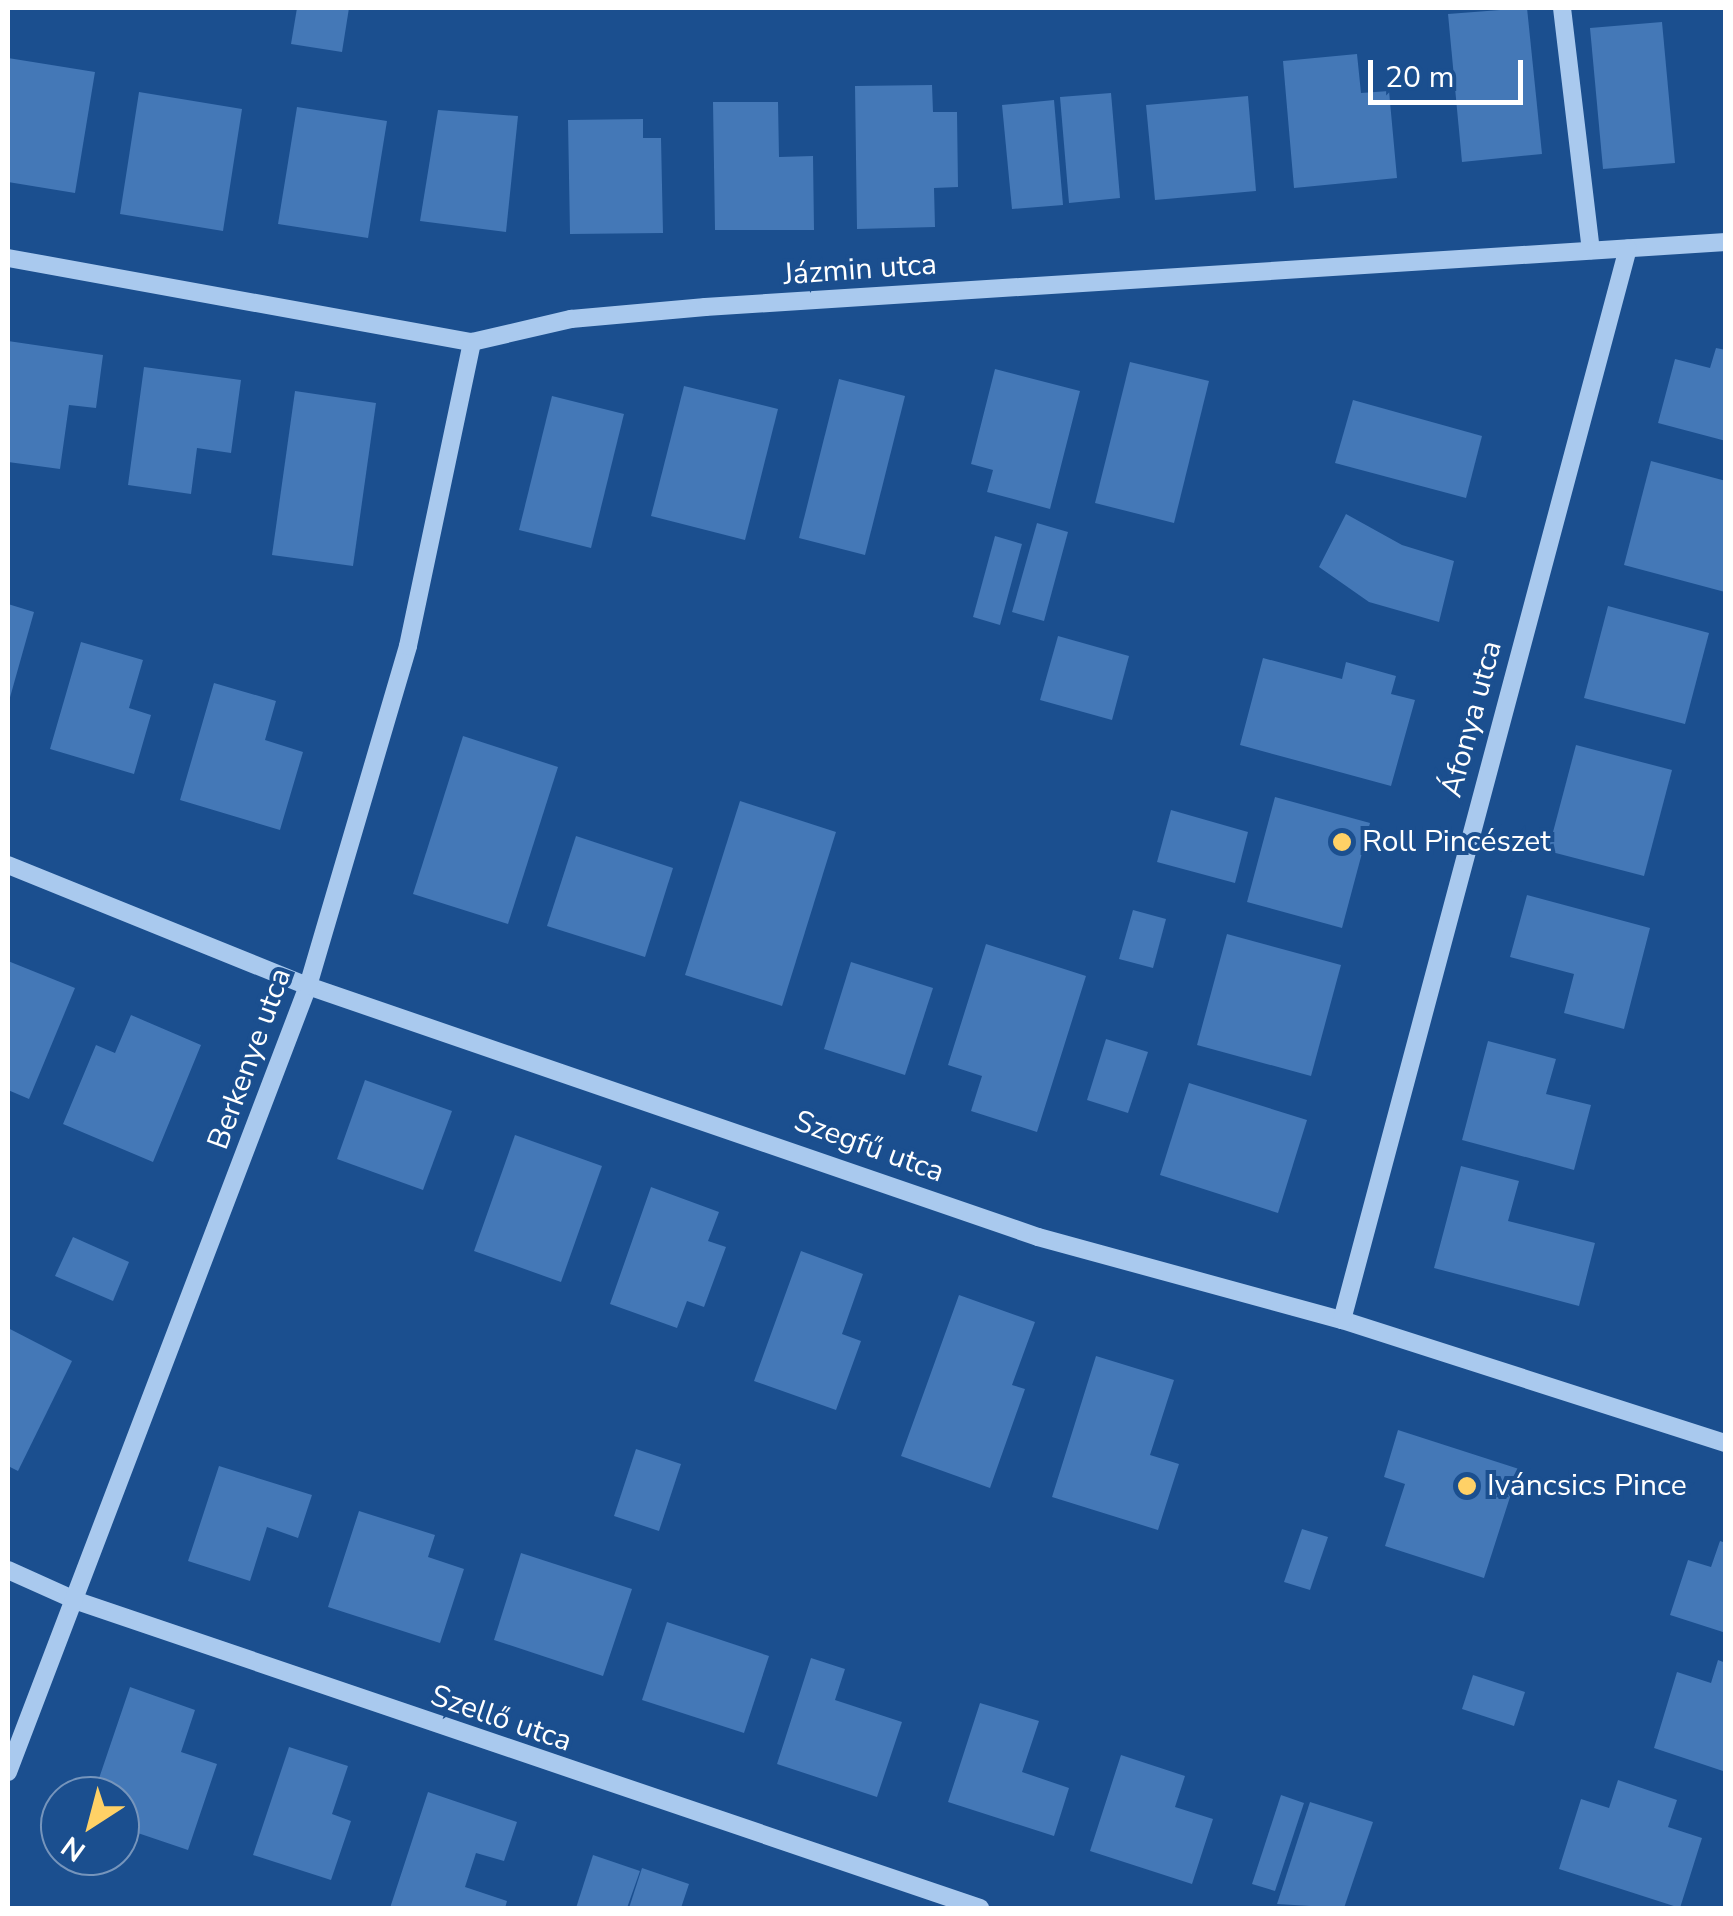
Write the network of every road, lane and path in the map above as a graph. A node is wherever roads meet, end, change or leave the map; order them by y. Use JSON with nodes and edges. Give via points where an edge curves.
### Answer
{"nodes":[{"id":1,"x":1562,"y":8,"type":"edge"},
{"id":2,"x":1726,"y":242,"type":"edge"},
{"id":3,"x":1628,"y":248,"type":"junction"},
{"id":4,"x":1591,"y":250,"type":"junction"},
{"id":5,"x":8,"y":258,"type":"edge"},
{"id":6,"x":472,"y":342,"type":"junction"},
{"id":7,"x":8,"y":865,"type":"edge"},
{"id":8,"x":308,"y":986,"type":"junction"},
{"id":9,"x":1342,"y":1320,"type":"junction"},
{"id":10,"x":1726,"y":1443,"type":"edge"},
{"id":11,"x":8,"y":1570,"type":"edge"},
{"id":12,"x":77,"y":1601,"type":"junction"},
{"id":13,"x":8,"y":1772,"type":"edge"},
{"id":14,"x":980,"y":1908,"type":"edge"}],
"edges":[{"from":1,"to":4,"type":"street"},
{"from":2,"to":3,"type":"street","name":"Jázmin utca"},
{"from":3,"to":4,"type":"street","name":"Jázmin utca"},
{"from":3,"to":9,"type":"street","name":"Áfonya utca"},
{"from":4,"to":6,"type":"street","name":"Jázmin utca","via":[[686,309],[571,319]]},
{"from":5,"to":6,"type":"street","name":"Jázmin utca"},
{"from":6,"to":8,"type":"street","name":"Berkenye utca","via":[[408,646]]},
{"from":7,"to":8,"type":"street","name":"Szegfű utca"},
{"from":8,"to":9,"type":"street","name":"Szegfű utca","via":[[1038,1237]]},
{"from":8,"to":12,"type":"street","name":"Berkenye utca"},
{"from":9,"to":10,"type":"street","name":"Szegfű utca"},
{"from":11,"to":12,"type":"street","name":"Szellő utca"},
{"from":12,"to":13,"type":"street","name":"Berkenye utca"},
{"from":12,"to":14,"type":"street","name":"Szellő utca"}]}
